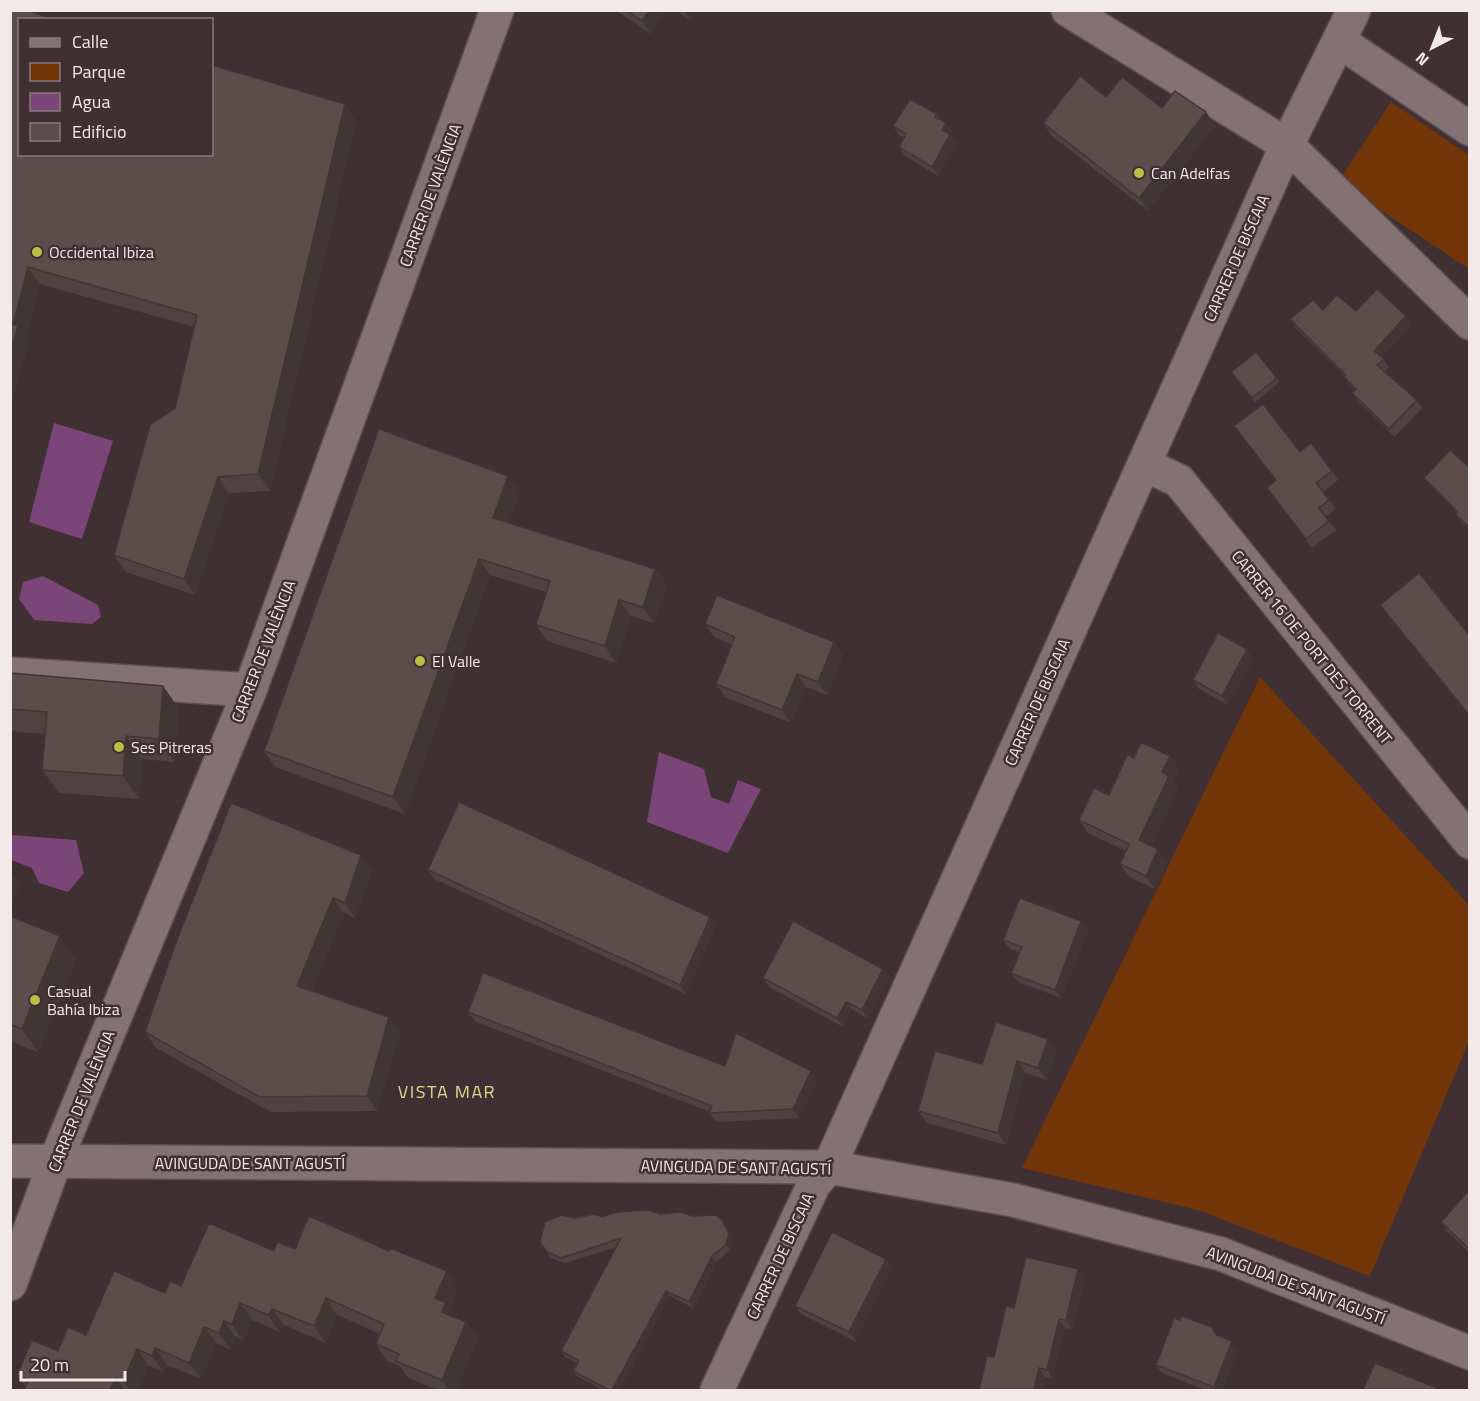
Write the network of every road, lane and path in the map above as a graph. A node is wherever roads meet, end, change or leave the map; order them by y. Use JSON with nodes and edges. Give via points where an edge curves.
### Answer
{"nodes":[{"id":1,"x":497,"y":10,"type":"edge"},
{"id":2,"x":1068,"y":10,"type":"edge"},
{"id":3,"x":1354,"y":10,"type":"edge"},
{"id":4,"x":1339,"y":41,"type":"junction"},
{"id":5,"x":1470,"y":129,"type":"edge"},
{"id":6,"x":1287,"y":145,"type":"junction"},
{"id":7,"x":1470,"y":323,"type":"edge"},
{"id":8,"x":1144,"y":464,"type":"junction"},
{"id":9,"x":10,"y":674,"type":"edge"},
{"id":10,"x":250,"y":690,"type":"junction"},
{"id":11,"x":1470,"y":842,"type":"edge"},
{"id":12,"x":10,"y":1161,"type":"edge"},
{"id":13,"x":55,"y":1162,"type":"junction"},
{"id":14,"x":829,"y":1167,"type":"junction"},
{"id":15,"x":10,"y":1284,"type":"edge"},
{"id":16,"x":1470,"y":1353,"type":"edge"},
{"id":17,"x":717,"y":1390,"type":"edge"}],
"edges":[{"from":1,"to":10,"type":"street","name":"CARRER DE VALÈNCIA"},
{"from":2,"to":6,"type":"street"},
{"from":3,"to":4,"type":"street","name":"CARRER DE BISCAIA"},
{"from":4,"to":5,"type":"street"},
{"from":4,"to":6,"type":"street","name":"CARRER DE BISCAIA"},
{"from":6,"to":7,"type":"street"},
{"from":6,"to":8,"type":"street","name":"CARRER DE BISCAIA"},
{"from":8,"to":11,"type":"street","name":"CARRER 16 DE PORT DES TORRENT","via":[[1179,481]]},
{"from":8,"to":14,"type":"street","name":"CARRER DE BISCAIA"},
{"from":9,"to":10,"type":"street"},
{"from":10,"to":13,"type":"street","name":"CARRER DE VALÈNCIA"},
{"from":12,"to":13,"type":"street","name":"AVINGUDA DE SANT AGUSTÍ"},
{"from":13,"to":14,"type":"street","name":"AVINGUDA DE SANT AGUSTÍ"},
{"from":13,"to":15,"type":"street","name":"CARRER DE VALÈNCIA"},
{"from":14,"to":16,"type":"street","name":"AVINGUDA DE SANT AGUSTÍ","via":[[1013,1200],[1221,1254]]},
{"from":14,"to":17,"type":"street","name":"CARRER DE BISCAIA","via":[[814,1184]]}]}
